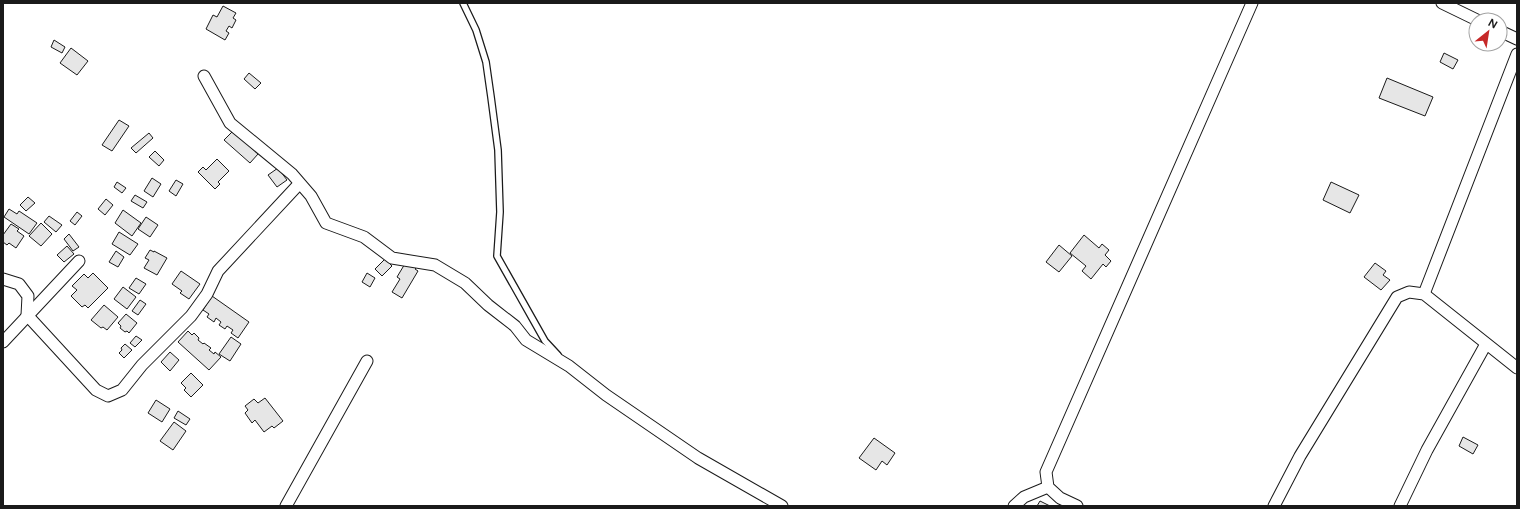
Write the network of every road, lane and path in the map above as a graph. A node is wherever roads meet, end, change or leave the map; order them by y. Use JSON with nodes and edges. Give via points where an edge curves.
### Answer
{"nodes":[{"id":1,"x":463,"y":3,"type":"edge"},
{"id":2,"x":1252,"y":3,"type":"edge"},
{"id":3,"x":1442,"y":3,"type":"edge"},
{"id":4,"x":1468,"y":16,"type":"edge"},
{"id":5,"x":1517,"y":54,"type":"edge"},
{"id":6,"x":204,"y":76,"type":"dead end"},
{"id":7,"x":299,"y":184,"type":"junction"},
{"id":8,"x":79,"y":261,"type":"dead end"},
{"id":9,"x":3,"y":279,"type":"edge"},
{"id":10,"x":1424,"y":294,"type":"junction"},
{"id":11,"x":27,"y":315,"type":"junction"},
{"id":12,"x":3,"y":342,"type":"edge"},
{"id":13,"x":1486,"y":344,"type":"junction"},
{"id":14,"x":367,"y":362,"type":"dead end"},
{"id":15,"x":569,"y":366,"type":"junction"},
{"id":16,"x":1517,"y":368,"type":"edge"},
{"id":17,"x":1048,"y":487,"type":"junction"},
{"id":18,"x":286,"y":506,"type":"edge"},
{"id":19,"x":782,"y":506,"type":"edge"},
{"id":20,"x":1014,"y":506,"type":"edge"},
{"id":21,"x":1077,"y":506,"type":"edge"},
{"id":22,"x":1274,"y":506,"type":"edge"},
{"id":23,"x":1400,"y":506,"type":"edge"}],
"edges":[{"from":1,"to":15,"type":"lane","via":[[476,30],[486,62],[491,97],[498,150],[500,212],[497,256],[545,342]]},
{"from":2,"to":17,"type":"street","via":[[1046,472]]},
{"from":3,"to":4,"type":"street"},
{"from":5,"to":10,"type":"street"},
{"from":6,"to":7,"type":"street","via":[[230,123],[292,174]]},
{"from":7,"to":11,"type":"street","via":[[218,271],[207,294],[190,316],[142,365],[122,390],[108,396],[96,390]]},
{"from":7,"to":15,"type":"street","via":[[311,196],[326,223],[364,238],[392,258],[435,265],[465,283],[515,326],[526,340]]},
{"from":8,"to":11,"type":"street"},
{"from":9,"to":11,"type":"street","via":[[19,284],[28,296]]},
{"from":10,"to":13,"type":"street"},
{"from":10,"to":22,"type":"street","via":[[1409,292],[1397,297],[1300,456]]},
{"from":11,"to":12,"type":"street"},
{"from":13,"to":16,"type":"street"},
{"from":13,"to":23,"type":"street","via":[[1427,450]]},
{"from":14,"to":18,"type":"street"},
{"from":15,"to":19,"type":"street","via":[[606,395],[698,458]]},
{"from":17,"to":20,"type":"street","via":[[1024,497]]},
{"from":17,"to":21,"type":"street","via":[[1060,498]]}]}
